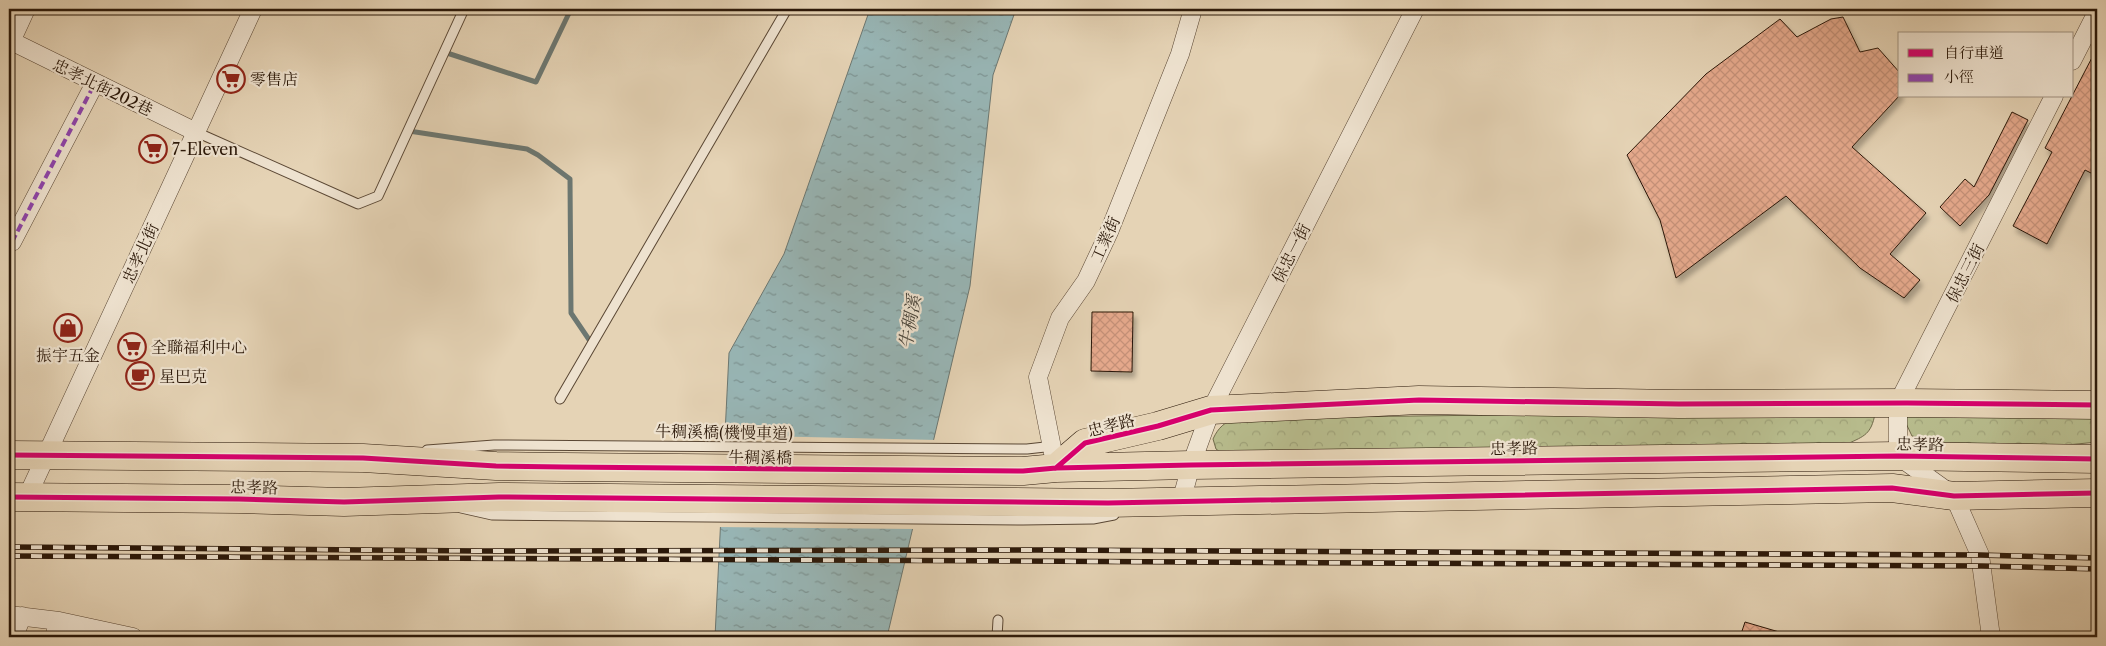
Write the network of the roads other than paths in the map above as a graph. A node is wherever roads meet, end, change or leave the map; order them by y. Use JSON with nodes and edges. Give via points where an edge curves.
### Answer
{"nodes":[{"id":1,"x":26,"y":9,"type":"edge"},
{"id":2,"x":253,"y":9,"type":"edge"},
{"id":3,"x":464,"y":9,"type":"edge"},
{"id":4,"x":787,"y":9,"type":"edge"},
{"id":5,"x":1193,"y":9,"type":"edge"},
{"id":6,"x":1414,"y":9,"type":"edge"},
{"id":7,"x":2097,"y":12,"type":"edge"},
{"id":8,"x":10,"y":42,"type":"edge"},
{"id":9,"x":2074,"y":57,"type":"edge"},
{"id":10,"x":95,"y":82,"type":"junction"},
{"id":11,"x":2053,"y":98,"type":"edge"},
{"id":12,"x":196,"y":132,"type":"junction"},
{"id":13,"x":12,"y":242,"type":"dead end"},
{"id":14,"x":560,"y":399,"type":"dead end"},
{"id":15,"x":1898,"y":403,"type":"junction"},
{"id":16,"x":2097,"y":405,"type":"edge"},
{"id":17,"x":1211,"y":410,"type":"junction"},
{"id":18,"x":1065,"y":449,"type":"junction"},
{"id":19,"x":9,"y":455,"type":"edge"},
{"id":20,"x":495,"y":455,"type":"joint"},
{"id":21,"x":46,"y":456,"type":"junction"},
{"id":22,"x":1898,"y":456,"type":"junction"},
{"id":23,"x":2097,"y":459,"type":"edge"},
{"id":24,"x":1191,"y":465,"type":"junction"},
{"id":25,"x":2097,"y":493,"type":"edge"},
{"id":26,"x":1954,"y":496,"type":"junction"},
{"id":27,"x":18,"y":497,"type":"edge"},
{"id":28,"x":1180,"y":502,"type":"junction"},
{"id":29,"x":16,"y":615,"type":"edge"},
{"id":30,"x":998,"y":620,"type":"dead end"},
{"id":31,"x":56,"y":629,"type":"edge"},
{"id":32,"x":14,"y":637,"type":"edge"},
{"id":33,"x":133,"y":637,"type":"edge"},
{"id":34,"x":997,"y":637,"type":"edge"},
{"id":35,"x":1991,"y":637,"type":"edge"}],
"edges":[{"from":1,"to":8,"type":"street"},
{"from":2,"to":12,"type":"street","name":"忠孝北街"},
{"from":3,"to":12,"type":"lane","via":[[378,196],[358,204]]},
{"from":4,"to":14,"type":"lane"},
{"from":5,"to":18,"type":"street","name":"工業街","via":[[1180,54],[1109,232],[1086,281],[1060,318],[1038,376]]},
{"from":6,"to":17,"type":"street","name":"保忠一街"},
{"from":7,"to":9,"type":"street"},
{"from":8,"to":10,"type":"street","name":"忠孝北街202巷"},
{"from":10,"to":12,"type":"street","name":"忠孝北街202巷"},
{"from":10,"to":13,"type":"street"},
{"from":11,"to":15,"type":"street","name":"保忠三街"},
{"from":12,"to":21,"type":"street","name":"忠孝北街"},
{"from":15,"to":16,"type":"main road","name":"忠孝路"},
{"from":15,"to":17,"type":"main road","name":"忠孝路","via":[[1418,400]]},
{"from":15,"to":22,"type":"street","name":"保忠三街"},
{"from":17,"to":18,"type":"main road","name":"忠孝路"},
{"from":17,"to":24,"type":"street","name":"保忠一街"},
{"from":18,"to":20,"type":"main road","name":"牛稠溪橋","via":[[1025,460]]},
{"from":18,"to":24,"type":"main road","name":"忠孝路"},
{"from":19,"to":21,"type":"main road","name":"忠孝路"},
{"from":20,"to":21,"type":"main road","name":"忠孝路","via":[[363,458]]},
{"from":21,"to":27,"type":"street","name":"忠孝北街"},
{"from":22,"to":23,"type":"main road","name":"忠孝路"},
{"from":22,"to":24,"type":"main road","name":"忠孝路"},
{"from":22,"to":26,"type":"street"},
{"from":24,"to":28,"type":"street","name":"保忠一街"},
{"from":25,"to":26,"type":"main road"},
{"from":26,"to":28,"type":"main road","via":[[1892,488]]},
{"from":26,"to":35,"type":"street","via":[[1980,555]]},
{"from":27,"to":28,"type":"main road","name":"忠孝路","via":[[344,502],[440,499],[495,506],[1023,511],[1108,503]]},
{"from":29,"to":31,"type":"street"},
{"from":29,"to":32,"type":"street"},
{"from":30,"to":34,"type":"lane"},
{"from":31,"to":33,"type":"street"}]}
